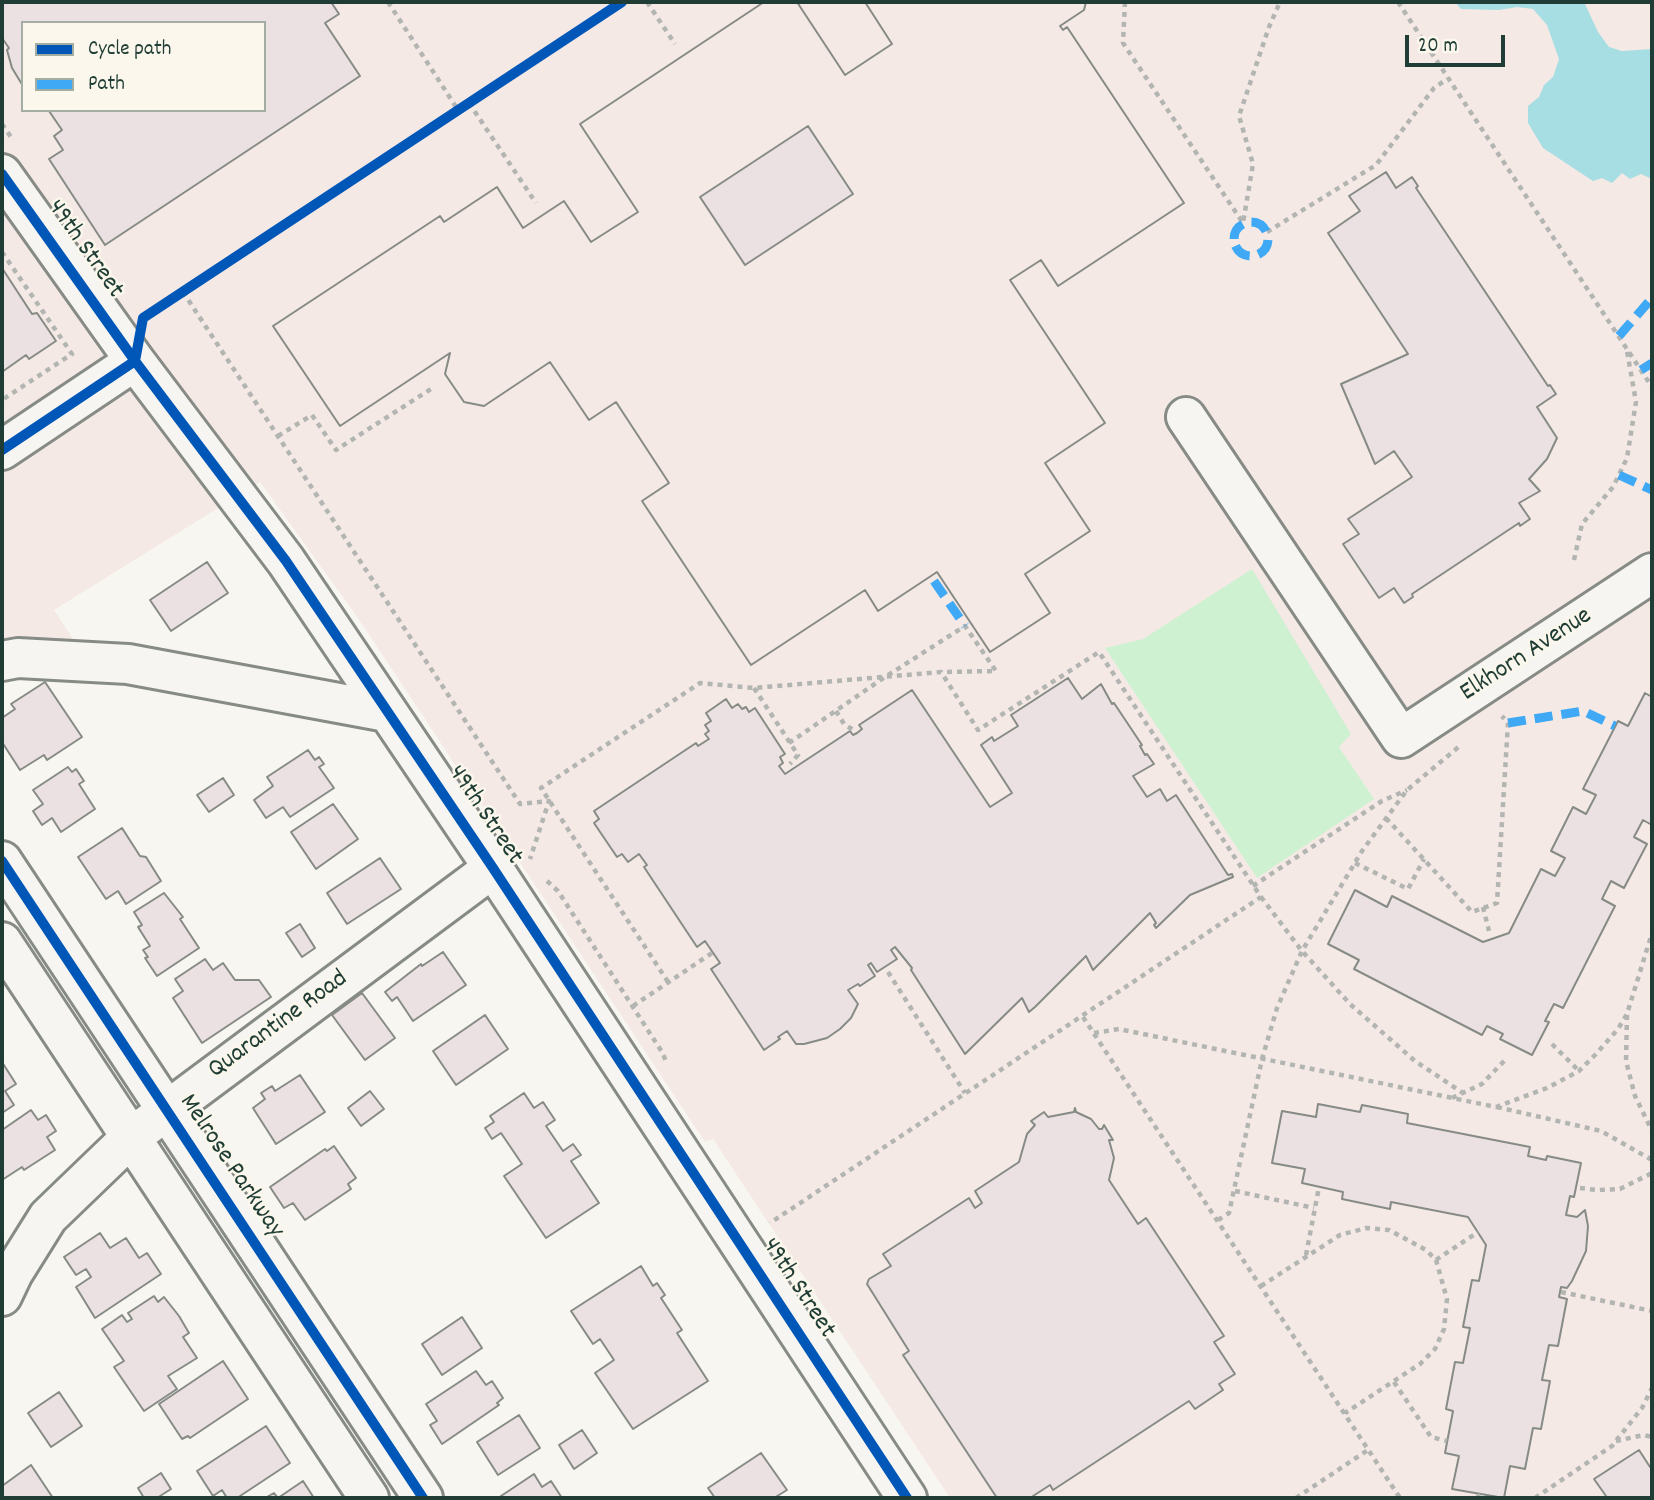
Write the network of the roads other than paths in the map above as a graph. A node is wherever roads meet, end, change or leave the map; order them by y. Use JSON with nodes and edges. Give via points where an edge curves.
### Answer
{"nodes":[{"id":1,"x":2,"y":174,"type":"edge"},
{"id":2,"x":135,"y":361,"type":"junction"},
{"id":3,"x":1186,"y":417,"type":"dead end"},
{"id":4,"x":2,"y":450,"type":"edge"},
{"id":5,"x":1652,"y":573,"type":"edge"},
{"id":6,"x":2,"y":661,"type":"edge"},
{"id":7,"x":387,"y":712,"type":"junction"},
{"id":8,"x":2,"y":861,"type":"edge"},
{"id":9,"x":510,"y":866,"type":"junction"},
{"id":10,"x":2,"y":942,"type":"edge"},
{"id":11,"x":165,"y":1111,"type":"junction"},
{"id":12,"x":130,"y":1138,"type":"junction"},
{"id":13,"x":2,"y":1296,"type":"edge"},
{"id":14,"x":369,"y":1498,"type":"edge"},
{"id":15,"x":423,"y":1498,"type":"edge"},
{"id":16,"x":907,"y":1498,"type":"edge"}],
"edges":[{"from":1,"to":2,"type":"street","name":"49th Street"},
{"from":2,"to":4,"type":"street"},
{"from":2,"to":7,"type":"street","name":"49th Street","via":[[286,561]]},
{"from":3,"to":5,"type":"street","name":"Elkhorn Avenue","via":[[1401,738]]},
{"from":6,"to":7,"type":"street","via":[[128,664]]},
{"from":7,"to":9,"type":"street","name":"49th Street"},
{"from":8,"to":11,"type":"street","name":"Melrose Parkway"},
{"from":9,"to":11,"type":"street","name":"Quarantine Road"},
{"from":9,"to":16,"type":"street","name":"49th Street"},
{"from":10,"to":12,"type":"street"},
{"from":11,"to":12,"type":"street","name":"Quarantine Road"},
{"from":11,"to":15,"type":"street","name":"Melrose Parkway"},
{"from":12,"to":13,"type":"street","name":"Quarantine Road","via":[[48,1217]]},
{"from":12,"to":14,"type":"street"}]}
